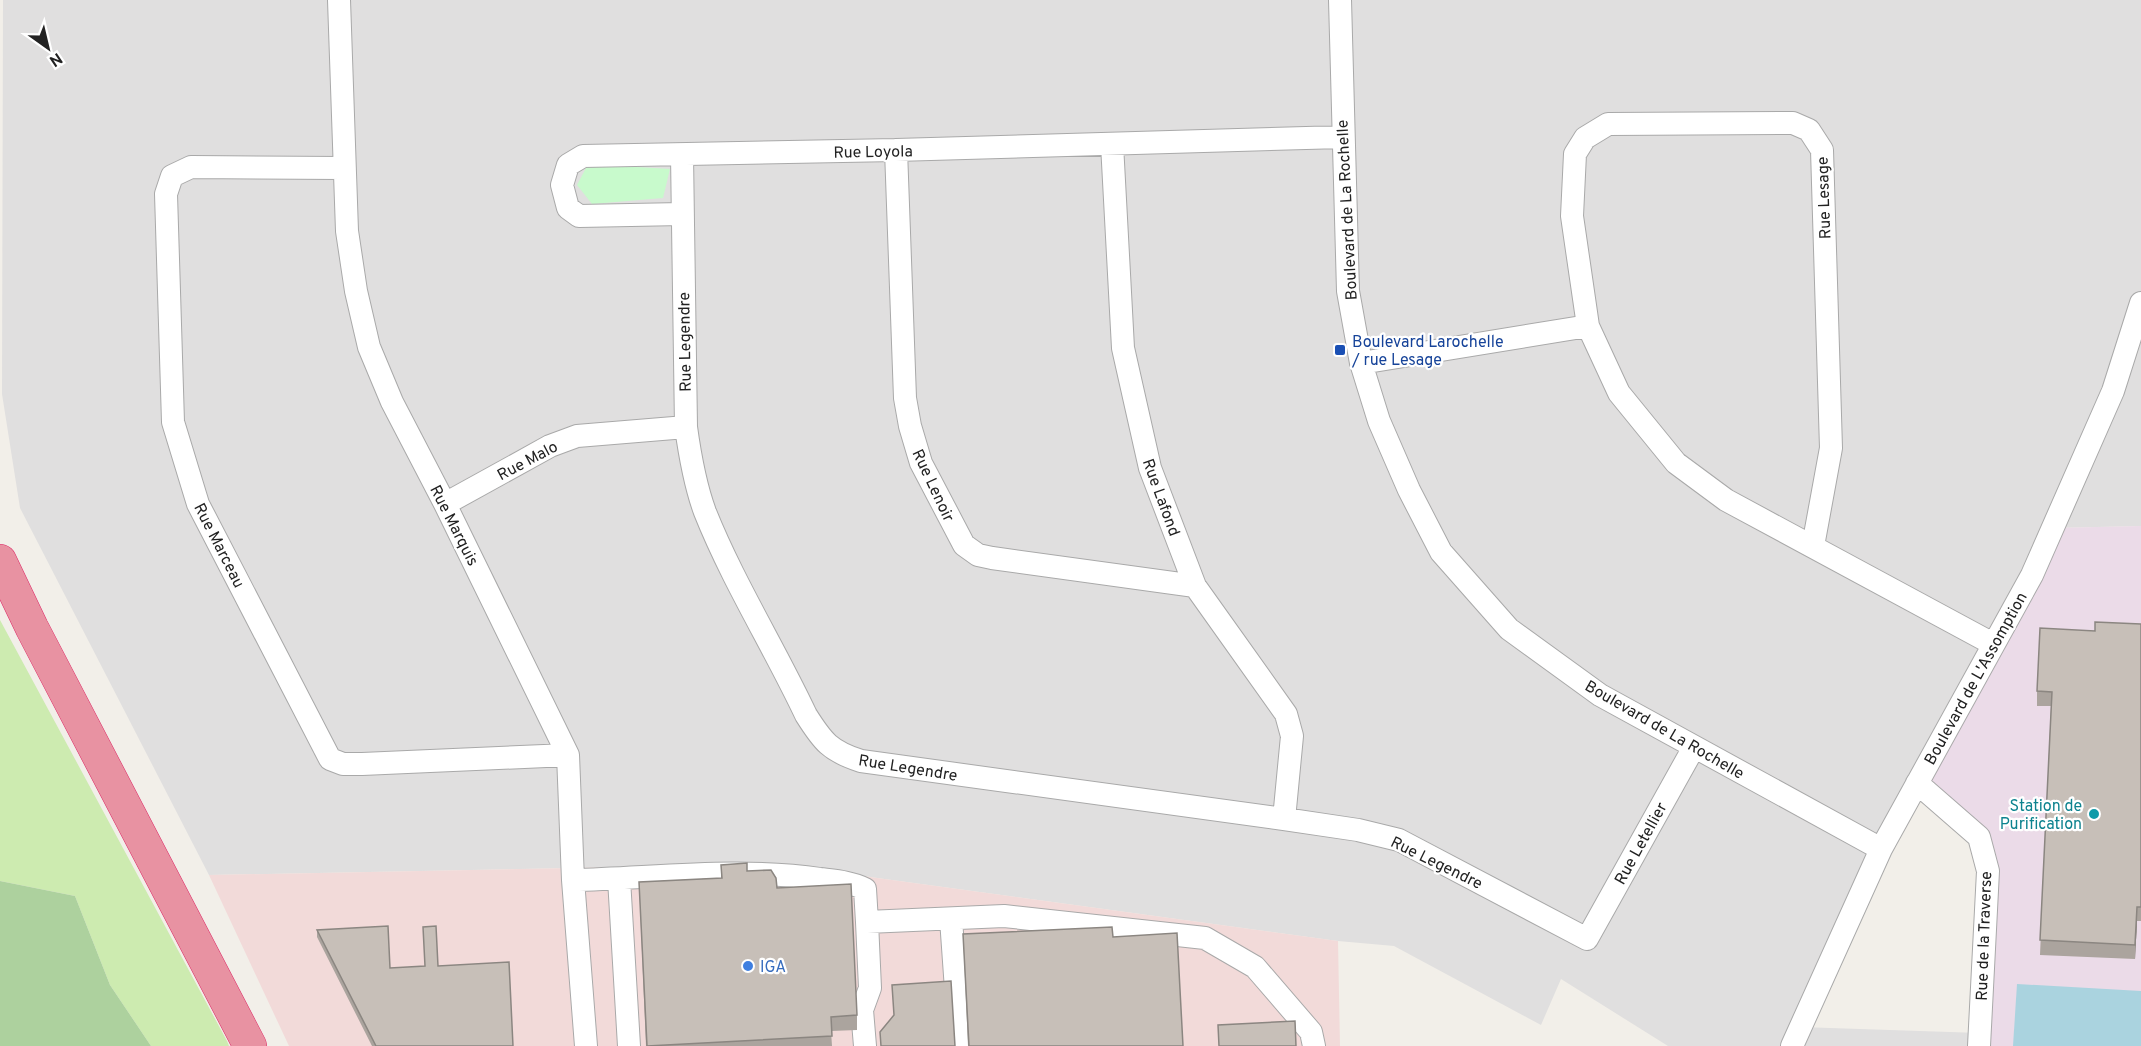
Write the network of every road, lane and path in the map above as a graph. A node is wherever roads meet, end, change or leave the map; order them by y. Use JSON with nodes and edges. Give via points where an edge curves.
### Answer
{"nodes":[{"id":1,"x":339,"y":0,"type":"edge"},
{"id":2,"x":1340,"y":0,"type":"edge"},
{"id":3,"x":1342,"y":136,"type":"junction"},
{"id":4,"x":1112,"y":144,"type":"junction"},
{"id":5,"x":896,"y":150,"type":"junction"},
{"id":6,"x":682,"y":155,"type":"junction"},
{"id":7,"x":343,"y":168,"type":"junction"},
{"id":8,"x":681,"y":214,"type":"junction"},
{"id":9,"x":2141,"y":303,"type":"edge"},
{"id":10,"x":1588,"y":326,"type":"junction"},
{"id":11,"x":1361,"y":363,"type":"junction"},
{"id":12,"x":686,"y":427,"type":"junction"},
{"id":13,"x":445,"y":504,"type":"junction"},
{"id":14,"x":1813,"y":546,"type":"junction"},
{"id":15,"x":0,"y":561,"type":"edge"},
{"id":16,"x":1195,"y":586,"type":"junction"},
{"id":17,"x":1993,"y":644,"type":"junction"},
{"id":18,"x":1694,"y":747,"type":"junction"},
{"id":19,"x":568,"y":755,"type":"junction"},
{"id":20,"x":1917,"y":783,"type":"junction"},
{"id":21,"x":1284,"y":819,"type":"junction"},
{"id":22,"x":1881,"y":849,"type":"junction"},
{"id":23,"x":619,"y":879,"type":"junction"},
{"id":24,"x":573,"y":880,"type":"junction"},
{"id":25,"x":951,"y":919,"type":"junction"},
{"id":26,"x":867,"y":922,"type":"junction"},
{"id":27,"x":1587,"y":939,"type":"joint"},
{"id":28,"x":250,"y":1046,"type":"edge"},
{"id":29,"x":586,"y":1046,"type":"edge"},
{"id":30,"x":629,"y":1046,"type":"edge"},
{"id":31,"x":865,"y":1046,"type":"edge"},
{"id":32,"x":960,"y":1046,"type":"edge"},
{"id":33,"x":1314,"y":1046,"type":"edge"},
{"id":34,"x":1792,"y":1046,"type":"edge"},
{"id":35,"x":1979,"y":1046,"type":"edge"}],
"edges":[{"from":1,"to":7,"type":"street","name":"Rue Marquis"},
{"from":2,"to":3,"type":"street","name":"Boulevard de La Rochelle"},
{"from":3,"to":4,"type":"street","name":"Rue Loyola"},
{"from":3,"to":11,"type":"street","name":"Boulevard de La Rochelle","via":[[1348,291]]},
{"from":4,"to":5,"type":"street","name":"Rue Loyola"},
{"from":4,"to":16,"type":"street","name":"Rue Lafond","via":[[1123,348],[1150,468]]},
{"from":5,"to":6,"type":"street","name":"Rue Loyola"},
{"from":5,"to":16,"type":"street","name":"Rue Lenoir","via":[[905,398],[921,463],[964,545],[978,555],[992,558]]},
{"from":6,"to":8,"type":"street","name":"Rue Legendre"},
{"from":6,"to":8,"type":"street","name":"Rue Loyola","via":[[583,156],[568,165],[562,185],[568,208],[579,216]]},
{"from":7,"to":13,"type":"street","name":"Rue Marquis","via":[[356,291],[369,347],[392,402]]},
{"from":7,"to":19,"type":"street","name":"Rue Marceau","via":[[192,167],[172,176],[166,194],[173,422],[198,504],[330,759],[362,764]]},
{"from":8,"to":12,"type":"street","name":"Rue Legendre"},
{"from":9,"to":17,"type":"street","name":"Boulevard de L'Assomption","via":[[2113,391],[2032,575]]},
{"from":10,"to":11,"type":"street"},
{"from":10,"to":14,"type":"street","name":"Rue Lesage","via":[[1619,393],[1676,463],[1726,500]]},
{"from":10,"to":14,"type":"street","name":"Rue Lesage","via":[[1572,216],[1575,154],[1585,138],[1608,124],[1793,123],[1809,130],[1822,150],[1831,448]]},
{"from":11,"to":18,"type":"street","name":"Boulevard de La Rochelle","via":[[1379,421],[1441,552],[1509,629],[1600,695]]},
{"from":12,"to":13,"type":"street","name":"Rue Malo","via":[[577,436],[550,446]]},
{"from":12,"to":21,"type":"street","name":"Rue Legendre","via":[[692,469],[720,547],[806,715],[822,741],[838,754],[861,761]]},
{"from":13,"to":19,"type":"street","name":"Rue Marquis"},
{"from":14,"to":17,"type":"street","name":"Rue Lesage"},
{"from":15,"to":28,"type":"highway"},
{"from":16,"to":21,"type":"street","name":"Rue Lafond","via":[[1286,714],[1292,736]]},
{"from":17,"to":20,"type":"street","name":"Boulevard de L'Assomption"},
{"from":18,"to":22,"type":"street","name":"Boulevard de La Rochelle"},
{"from":18,"to":27,"type":"street","name":"Rue Letellier"},
{"from":19,"to":24,"type":"street","name":"Rue Marquis"},
{"from":20,"to":22,"type":"street","name":"Boulevard de L'Assomption"},
{"from":20,"to":35,"type":"street","name":"Rue de la Traverse","via":[[1979,837],[1988,871]]},
{"from":21,"to":27,"type":"street","name":"Rue Legendre","via":[[1399,840]]},
{"from":22,"to":34,"type":"street","name":"Boulevard de L'Assomption"},
{"from":23,"to":24,"type":"street"},
{"from":23,"to":26,"type":"street","via":[[745,873],[854,884],[864,890]]},
{"from":23,"to":30,"type":"street"},
{"from":24,"to":29,"type":"street","name":"Rue Marquis"},
{"from":25,"to":26,"type":"street"},
{"from":25,"to":32,"type":"street"},
{"from":25,"to":33,"type":"street","via":[[1004,916],[1205,938],[1255,967],[1311,1032]]},
{"from":26,"to":31,"type":"street","via":[[870,988],[862,1010]]}]}
